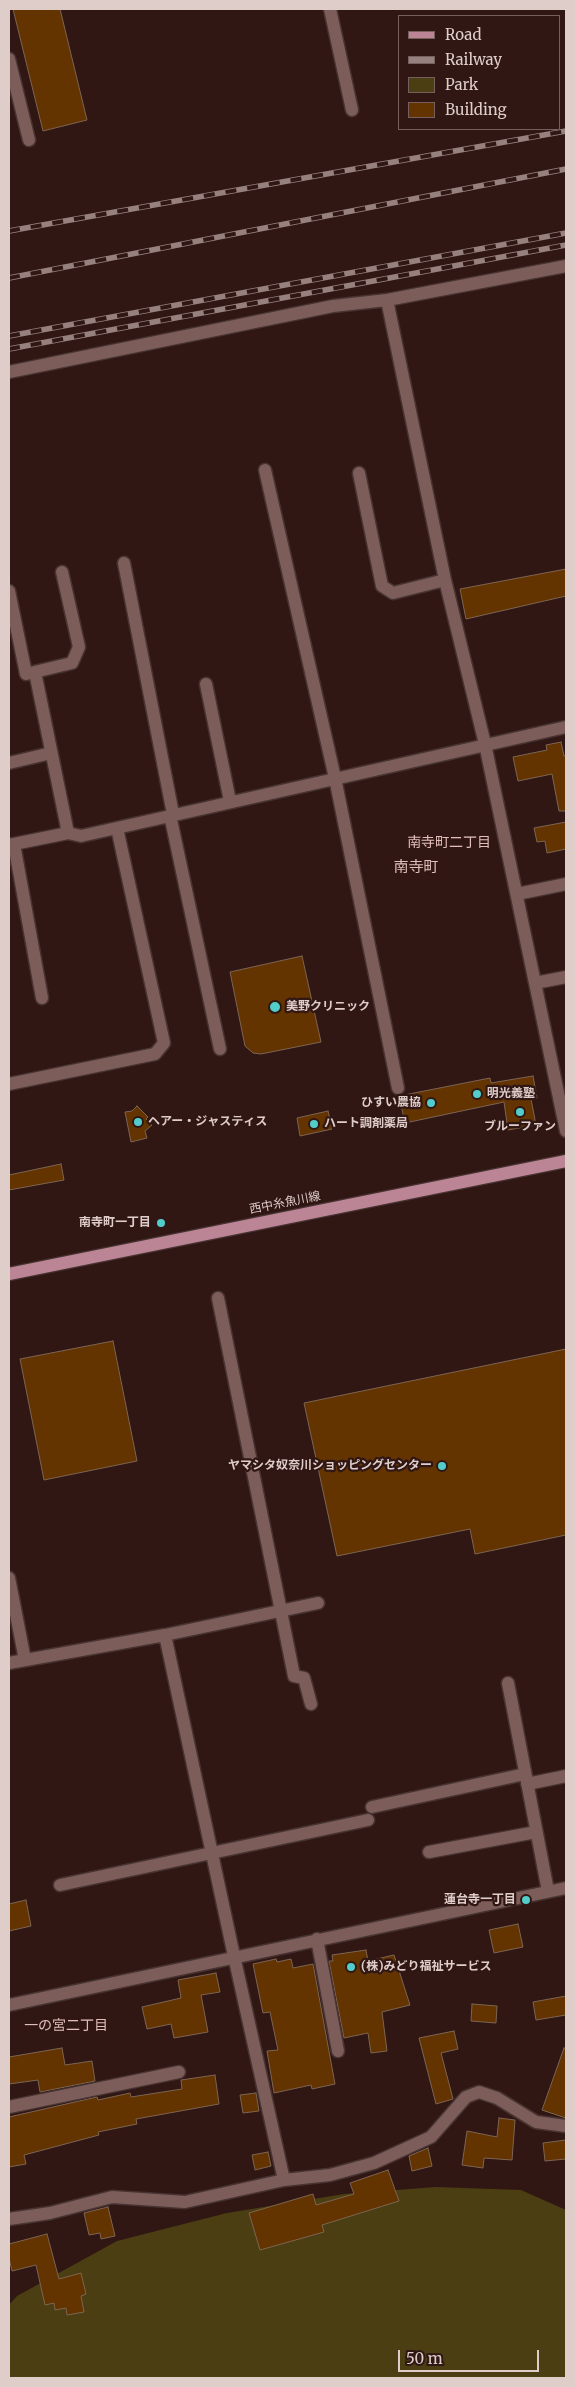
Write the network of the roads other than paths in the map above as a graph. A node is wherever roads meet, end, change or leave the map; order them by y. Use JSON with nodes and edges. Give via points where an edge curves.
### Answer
{"nodes":[{"id":1,"x":330,"y":9,"type":"edge"},
{"id":2,"x":9,"y":59,"type":"edge"},
{"id":3,"x":352,"y":110,"type":"dead end"},
{"id":4,"x":29,"y":140,"type":"dead end"},
{"id":5,"x":566,"y":266,"type":"edge"},
{"id":6,"x":387,"y":300,"type":"junction"},
{"id":7,"x":9,"y":372,"type":"edge"},
{"id":8,"x":264,"y":470,"type":"dead end"},
{"id":9,"x":359,"y":473,"type":"dead end"},
{"id":10,"x":124,"y":563,"type":"dead end"},
{"id":11,"x":62,"y":572,"type":"dead end"},
{"id":12,"x":446,"y":580,"type":"junction"},
{"id":13,"x":9,"y":590,"type":"edge"},
{"id":14,"x":35,"y":672,"type":"junction"},
{"id":15,"x":206,"y":684,"type":"dead end"},
{"id":16,"x":566,"y":727,"type":"edge"},
{"id":17,"x":485,"y":744,"type":"junction"},
{"id":18,"x":51,"y":753,"type":"junction"},
{"id":19,"x":9,"y":763,"type":"edge"},
{"id":20,"x":335,"y":778,"type":"junction"},
{"id":21,"x":230,"y":801,"type":"junction"},
{"id":22,"x":171,"y":814,"type":"junction"},
{"id":23,"x":117,"y":828,"type":"junction"},
{"id":24,"x":68,"y":832,"type":"junction"},
{"id":25,"x":11,"y":845,"type":"edge"},
{"id":26,"x":566,"y":884,"type":"edge"},
{"id":27,"x":516,"y":894,"type":"junction"},
{"id":28,"x":566,"y":977,"type":"edge"},
{"id":29,"x":535,"y":984,"type":"junction"},
{"id":30,"x":42,"y":998,"type":"dead end"},
{"id":31,"x":220,"y":1049,"type":"dead end"},
{"id":32,"x":9,"y":1084,"type":"edge"},
{"id":33,"x":398,"y":1088,"type":"dead end"},
{"id":34,"x":566,"y":1131,"type":"edge"},
{"id":35,"x":566,"y":1161,"type":"edge"},
{"id":36,"x":9,"y":1274,"type":"edge"},
{"id":37,"x":218,"y":1298,"type":"dead end"},
{"id":38,"x":9,"y":1578,"type":"edge"},
{"id":39,"x":318,"y":1603,"type":"dead end"},
{"id":40,"x":282,"y":1611,"type":"junction"},
{"id":41,"x":165,"y":1635,"type":"junction"},
{"id":42,"x":26,"y":1660,"type":"junction"},
{"id":43,"x":9,"y":1663,"type":"edge"},
{"id":44,"x":508,"y":1683,"type":"dead end"},
{"id":45,"x":311,"y":1704,"type":"dead end"},
{"id":46,"x":566,"y":1776,"type":"edge"},
{"id":47,"x":526,"y":1779,"type":"junction"},
{"id":48,"x":372,"y":1807,"type":"dead end"},
{"id":49,"x":368,"y":1820,"type":"dead end"},
{"id":50,"x":536,"y":1832,"type":"junction"},
{"id":51,"x":429,"y":1852,"type":"dead end"},
{"id":52,"x":212,"y":1853,"type":"junction"},
{"id":53,"x":60,"y":1885,"type":"dead end"},
{"id":54,"x":566,"y":1888,"type":"edge"},
{"id":55,"x":548,"y":1892,"type":"junction"},
{"id":56,"x":317,"y":1939,"type":"junction"},
{"id":57,"x":234,"y":1956,"type":"junction"},
{"id":58,"x":9,"y":2005,"type":"edge"},
{"id":59,"x":338,"y":2051,"type":"dead end"},
{"id":60,"x":178,"y":2072,"type":"dead end"},
{"id":61,"x":9,"y":2107,"type":"edge"},
{"id":62,"x":566,"y":2126,"type":"edge"},
{"id":63,"x":284,"y":2180,"type":"junction"},
{"id":64,"x":9,"y":2219,"type":"edge"}],
"edges":[{"from":1,"to":3,"type":"street"},
{"from":2,"to":4,"type":"street"},
{"from":5,"to":6,"type":"street"},
{"from":6,"to":7,"type":"street","via":[[333,306]]},
{"from":6,"to":12,"type":"street"},
{"from":8,"to":20,"type":"street"},
{"from":9,"to":12,"type":"street","via":[[382,586],[393,593]]},
{"from":10,"to":22,"type":"street"},
{"from":11,"to":14,"type":"street","via":[[79,646],[72,663]]},
{"from":12,"to":17,"type":"street"},
{"from":13,"to":14,"type":"street","via":[[26,674]]},
{"from":14,"to":18,"type":"street"},
{"from":15,"to":21,"type":"street"},
{"from":16,"to":17,"type":"street"},
{"from":17,"to":20,"type":"street"},
{"from":17,"to":27,"type":"street"},
{"from":18,"to":19,"type":"street"},
{"from":18,"to":24,"type":"street"},
{"from":20,"to":21,"type":"street"},
{"from":20,"to":33,"type":"street"},
{"from":21,"to":22,"type":"street"},
{"from":22,"to":23,"type":"street"},
{"from":22,"to":31,"type":"street"},
{"from":23,"to":24,"type":"street","via":[[81,836]]},
{"from":23,"to":32,"type":"street","via":[[164,1043],[156,1054]]},
{"from":24,"to":25,"type":"street"},
{"from":25,"to":30,"type":"street"},
{"from":26,"to":27,"type":"street"},
{"from":27,"to":29,"type":"street"},
{"from":28,"to":29,"type":"street"},
{"from":29,"to":34,"type":"street"},
{"from":35,"to":36,"type":"main road","name":"西中糸魚川線"},
{"from":37,"to":40,"type":"street"},
{"from":38,"to":42,"type":"street"},
{"from":39,"to":40,"type":"street"},
{"from":40,"to":41,"type":"street"},
{"from":40,"to":45,"type":"street","via":[[294,1676],[304,1678]]},
{"from":41,"to":42,"type":"street"},
{"from":41,"to":52,"type":"street"},
{"from":42,"to":43,"type":"street"},
{"from":44,"to":47,"type":"street"},
{"from":46,"to":47,"type":"street"},
{"from":47,"to":48,"type":"street"},
{"from":47,"to":50,"type":"street"},
{"from":49,"to":52,"type":"street"},
{"from":50,"to":51,"type":"street"},
{"from":50,"to":55,"type":"street"},
{"from":52,"to":53,"type":"street"},
{"from":52,"to":57,"type":"street"},
{"from":54,"to":55,"type":"street"},
{"from":55,"to":56,"type":"street"},
{"from":56,"to":57,"type":"street"},
{"from":56,"to":59,"type":"street"},
{"from":57,"to":58,"type":"street"},
{"from":57,"to":63,"type":"street"},
{"from":60,"to":61,"type":"street"},
{"from":62,"to":63,"type":"street","via":[[536,2122],[498,2098],[479,2092],[466,2097],[431,2137],[423,2141],[374,2163],[330,2175]]},
{"from":63,"to":64,"type":"street","via":[[185,2202],[112,2197],[50,2213]]}]}
